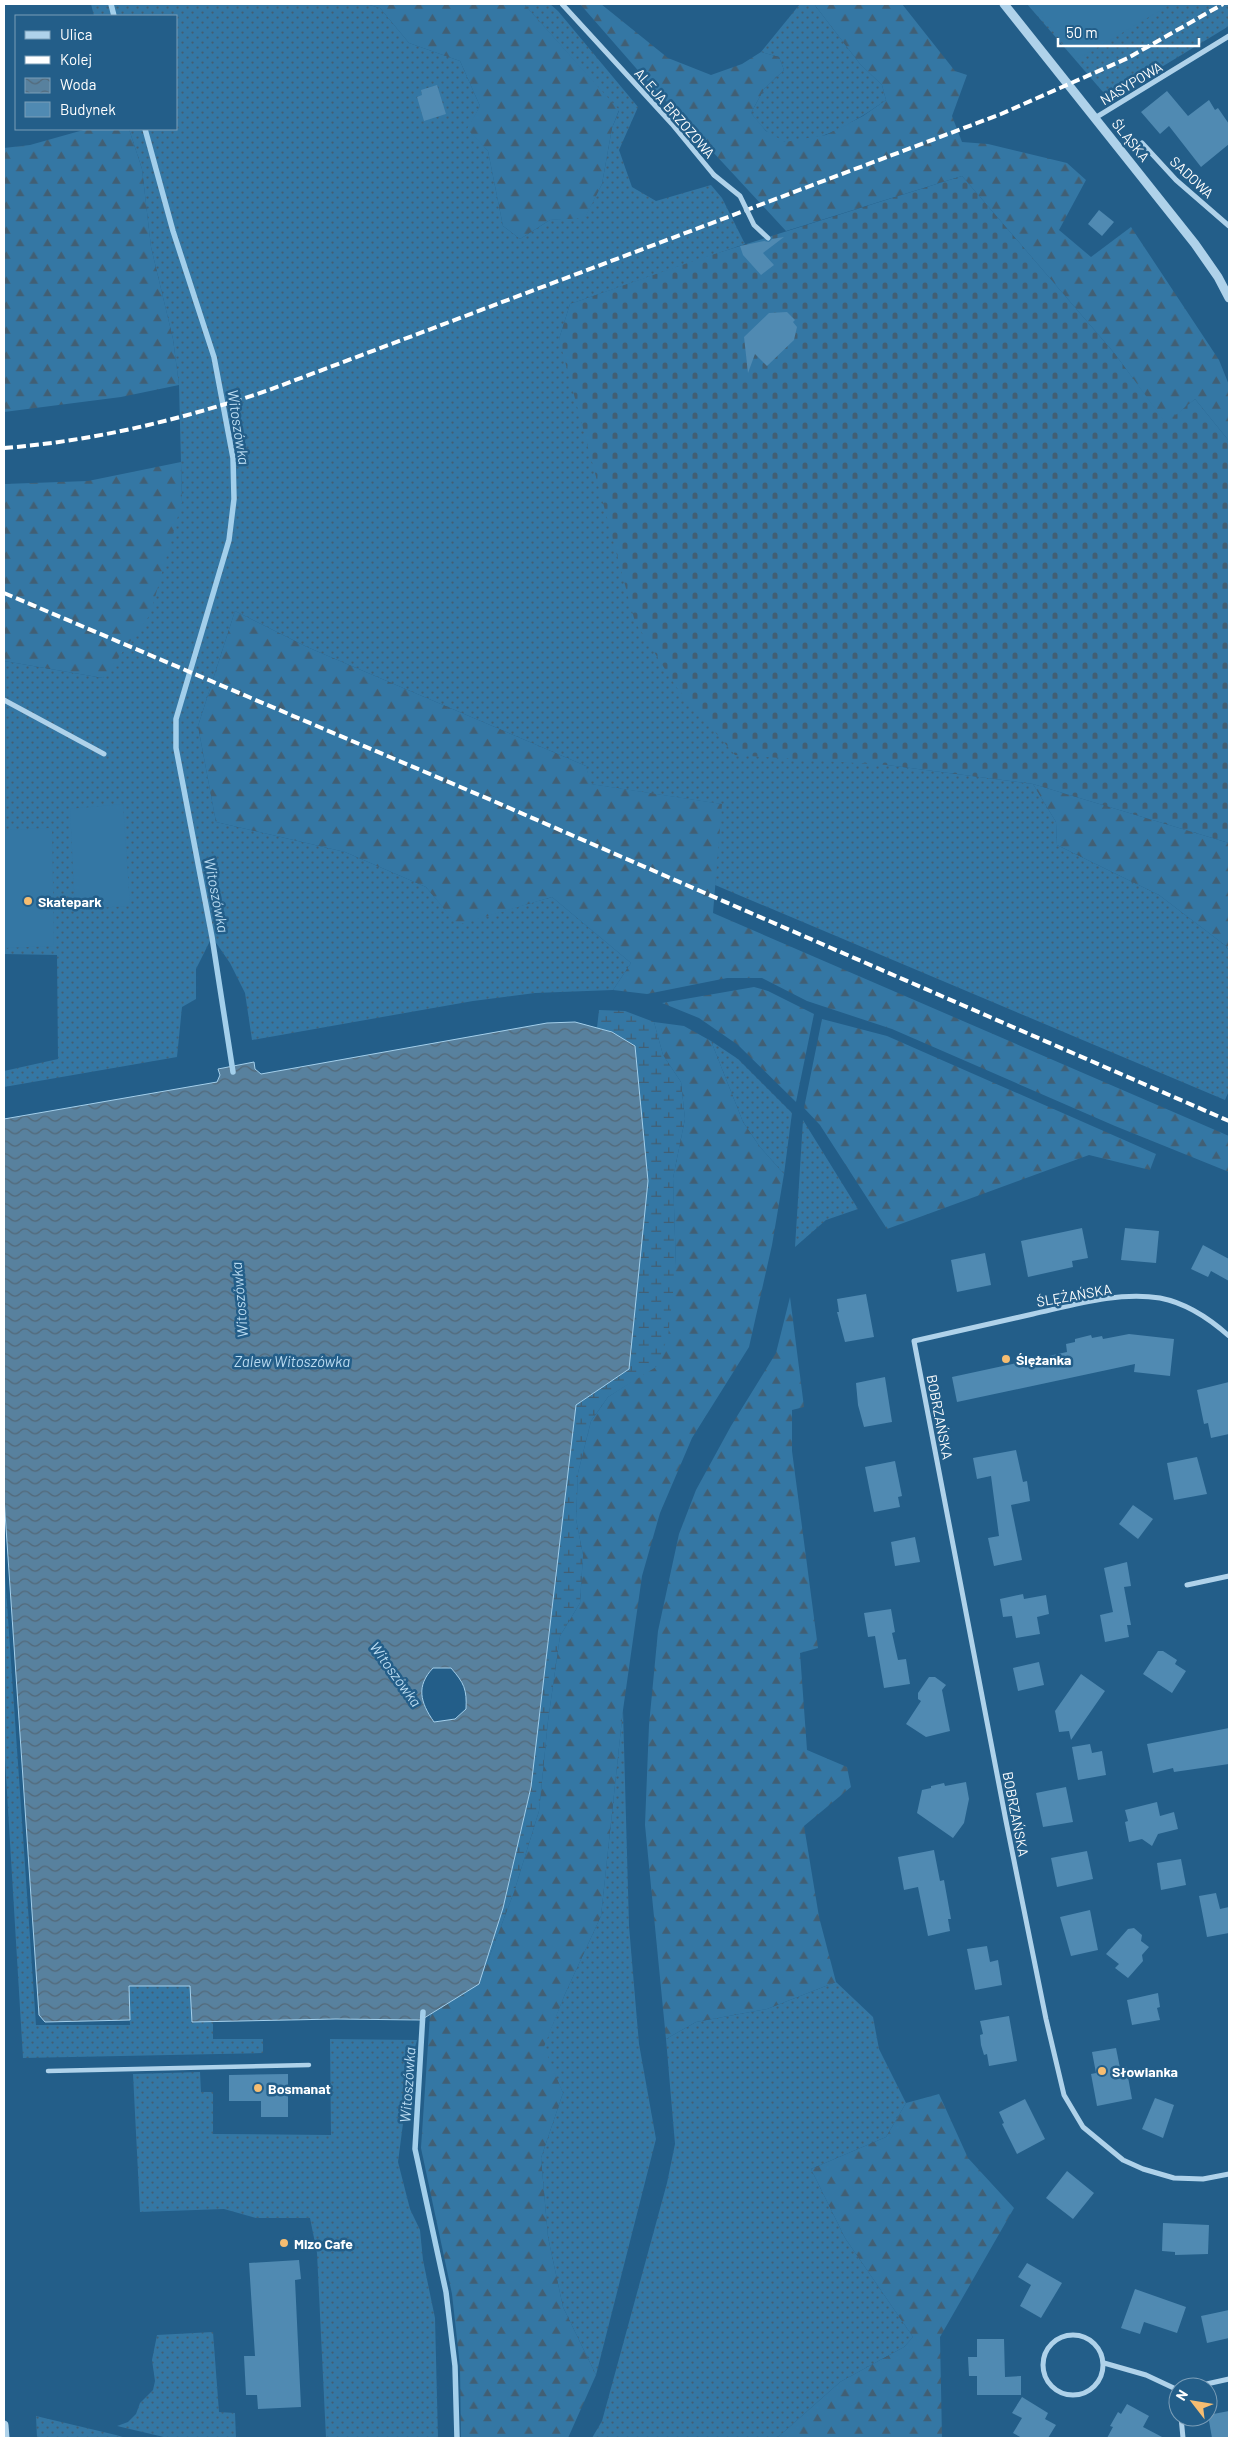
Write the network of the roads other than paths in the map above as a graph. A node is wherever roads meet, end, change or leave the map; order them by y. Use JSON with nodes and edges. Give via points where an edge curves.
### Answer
{"nodes":[{"id":1,"x":562,"y":4,"type":"edge"},
{"id":2,"x":1004,"y":4,"type":"edge"},
{"id":3,"x":1229,"y":36,"type":"edge"},
{"id":4,"x":1095,"y":118,"type":"junction"},
{"id":5,"x":1142,"y":143,"type":"dead end"},
{"id":6,"x":1229,"y":226,"type":"edge"},
{"id":7,"x":768,"y":238,"type":"dead end"},
{"id":8,"x":1229,"y":298,"type":"edge"},
{"id":9,"x":4,"y":700,"type":"edge"},
{"id":10,"x":104,"y":754,"type":"dead end"},
{"id":11,"x":1229,"y":1336,"type":"edge"},
{"id":12,"x":914,"y":1341,"type":"joint"},
{"id":13,"x":1229,"y":1576,"type":"edge"},
{"id":14,"x":1187,"y":1585,"type":"dead end"},
{"id":15,"x":309,"y":2064,"type":"dead end"},
{"id":16,"x":48,"y":2071,"type":"dead end"},
{"id":17,"x":1229,"y":2174,"type":"edge"},
{"id":18,"x":1104,"y":2363,"type":"junction"},
{"id":19,"x":1168,"y":2386,"type":"edge"},
{"id":20,"x":4,"y":2426,"type":"edge"},
{"id":21,"x":5,"y":2438,"type":"edge"}],
"edges":[{"from":1,"to":7,"type":"street","name":"ALEJA BRZOZOWA","bridge":true,"via":[[714,175],[740,196],[754,225]]},
{"from":2,"to":4,"type":"street","name":"ŚLĄSKA"},
{"from":3,"to":4,"type":"street","name":"NASYPOWA"},
{"from":4,"to":8,"type":"street","name":"ŚLĄSKA","via":[[1195,244]]},
{"from":5,"to":6,"type":"street","name":"SADOWA","via":[[1176,180]]},
{"from":9,"to":10,"type":"street"},
{"from":11,"to":12,"type":"street","name":"ŚLĘŻAŃSKA","via":[[1189,1308],[1163,1298],[1142,1296],[1069,1306]]},
{"from":12,"to":17,"type":"street","name":"BOBRZAŃSKA","via":[[1006,1822],[1064,2095],[1083,2127],[1123,2160],[1174,2178],[1203,2179]]},
{"from":13,"to":14,"type":"street"},
{"from":15,"to":16,"type":"street"},
{"from":18,"to":18,"type":"street","via":[[1094,2342],[1073,2334],[1052,2343],[1045,2353],[1043,2365],[1045,2377],[1052,2387],[1062,2394],[1074,2396],[1086,2393],[1096,2385]]},
{"from":18,"to":19,"type":"street","via":[[1146,2375]]},
{"from":20,"to":21,"type":"street"}]}
